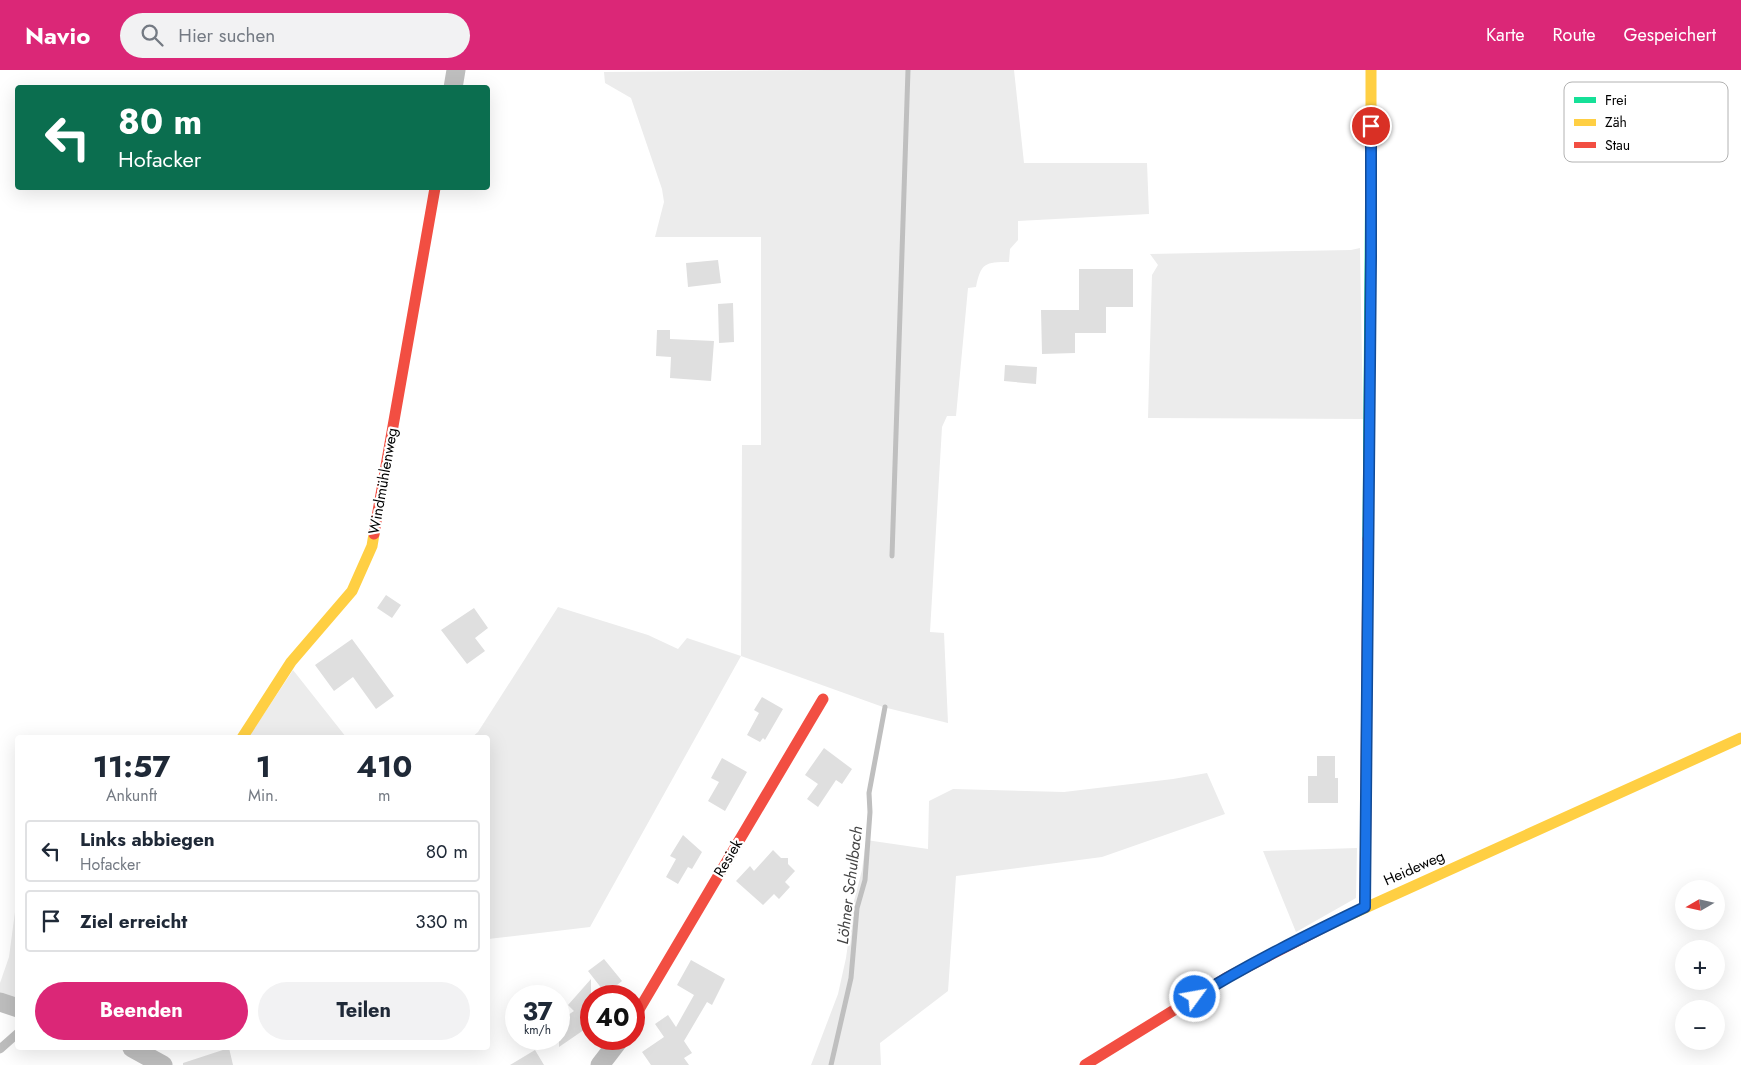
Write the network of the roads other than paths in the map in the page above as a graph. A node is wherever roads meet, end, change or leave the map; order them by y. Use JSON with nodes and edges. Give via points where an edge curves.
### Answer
{"nodes":[{"id":1,"x":456,"y":70,"type":"edge"},
{"id":2,"x":1370,"y":70,"type":"edge"},
{"id":3,"x":454,"y":85,"type":"edge"},
{"id":4,"x":436,"y":190,"type":"edge"},
{"id":5,"x":823,"y":698,"type":"dead end"},
{"id":6,"x":244,"y":735,"type":"edge"},
{"id":7,"x":1741,"y":738,"type":"edge"},
{"id":8,"x":1365,"y":907,"type":"junction"},
{"id":9,"x":645,"y":999,"type":"edge"},
{"id":10,"x":0,"y":1002,"type":"edge"},
{"id":11,"x":15,"y":1007,"type":"edge"},
{"id":12,"x":15,"y":1035,"type":"edge"},
{"id":13,"x":0,"y":1050,"type":"edge"},
{"id":14,"x":136,"y":1050,"type":"edge"},
{"id":15,"x":612,"y":1050,"type":"edge"},
{"id":16,"x":163,"y":1065,"type":"edge"},
{"id":17,"x":600,"y":1065,"type":"edge"},
{"id":18,"x":1085,"y":1065,"type":"edge"}],
"edges":[{"from":1,"to":3,"type":"street"},
{"from":2,"to":8,"type":"street"},
{"from":4,"to":6,"type":"street","name":"Windmühlenweg","via":[[372,546],[352,591],[291,662]]},
{"from":5,"to":9,"type":"street","name":"Resiek"},
{"from":7,"to":8,"type":"street","name":"Heideweg"},
{"from":8,"to":18,"type":"street","name":"Heideweg","via":[[1226,978]]},
{"from":10,"to":11,"type":"street"},
{"from":12,"to":13,"type":"lane"},
{"from":14,"to":16,"type":"street"},
{"from":15,"to":17,"type":"street"}]}
